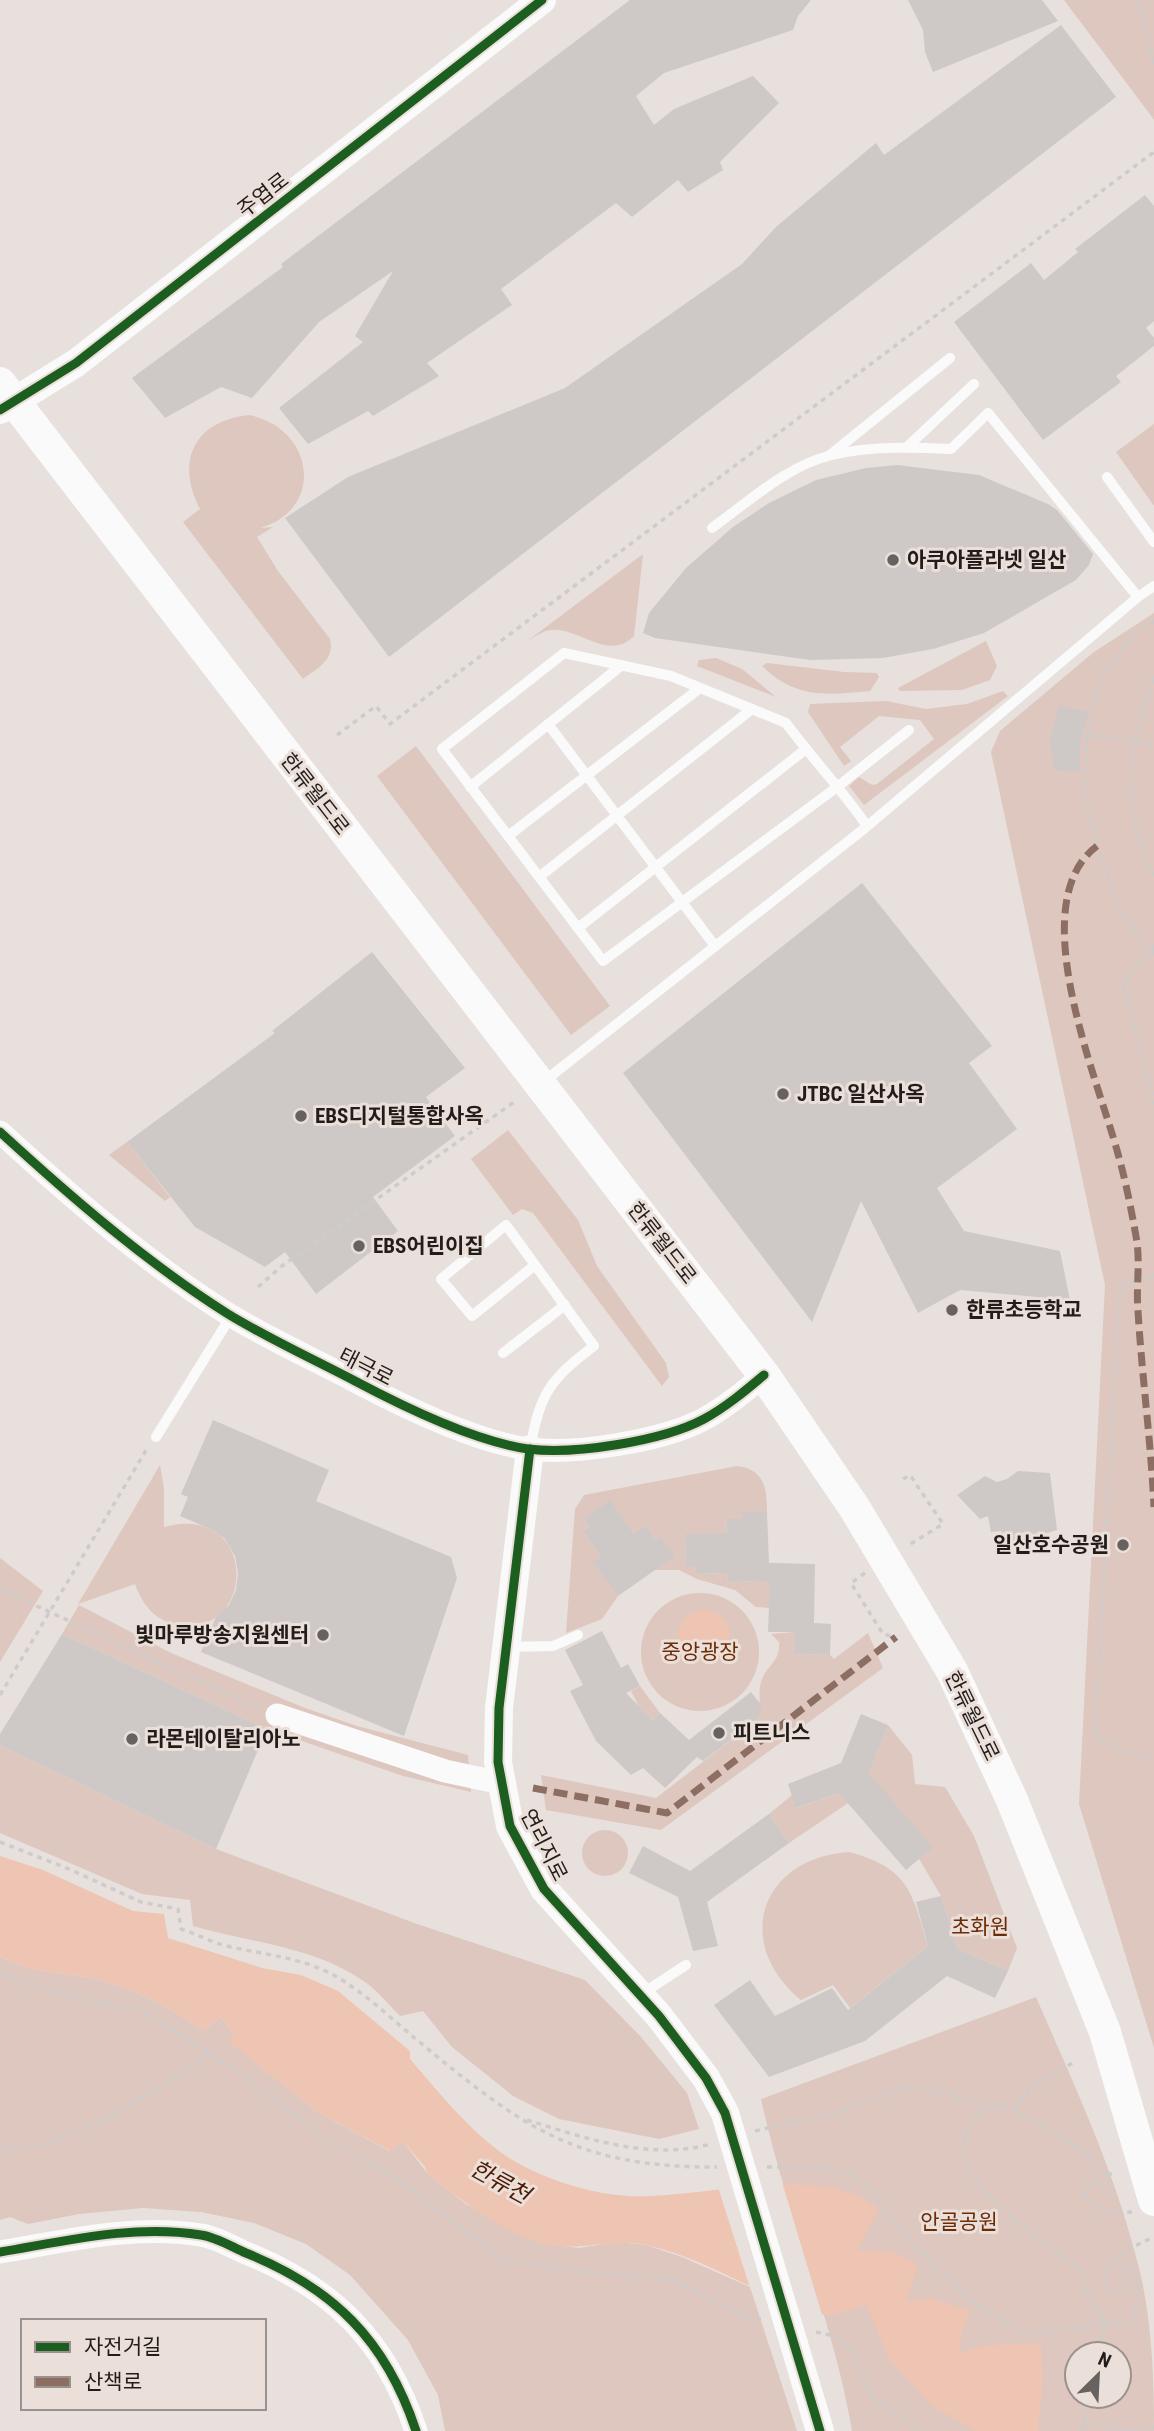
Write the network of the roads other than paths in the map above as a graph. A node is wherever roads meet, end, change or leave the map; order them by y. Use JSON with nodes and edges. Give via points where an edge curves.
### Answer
{"nodes":[{"id":1,"x":542,"y":0,"type":"edge"},
{"id":2,"x":950,"y":358,"type":"dead end"},
{"id":3,"x":974,"y":384,"type":"dead end"},
{"id":4,"x":4,"y":398,"type":"edge"},
{"id":5,"x":907,"y":447,"type":"junction"},
{"id":6,"x":830,"y":455,"type":"junction"},
{"id":7,"x":1107,"y":477,"type":"dead end"},
{"id":8,"x":712,"y":527,"type":"dead end"},
{"id":9,"x":1154,"y":542,"type":"edge"},
{"id":10,"x":1154,"y":586,"type":"edge"},
{"id":11,"x":1138,"y":597,"type":"junction"},
{"id":12,"x":622,"y":665,"type":"junction"},
{"id":13,"x":699,"y":688,"type":"junction"},
{"id":14,"x":752,"y":709,"type":"junction"},
{"id":15,"x":548,"y":724,"type":"junction"},
{"id":16,"x":909,"y":730,"type":"dead end"},
{"id":17,"x":806,"y":749,"type":"junction"},
{"id":18,"x":587,"y":776,"type":"junction"},
{"id":19,"x":470,"y":786,"type":"junction"},
{"id":20,"x":837,"y":787,"type":"junction"},
{"id":21,"x":617,"y":816,"type":"junction"},
{"id":22,"x":867,"y":826,"type":"junction"},
{"id":23,"x":508,"y":836,"type":"junction"},
{"id":24,"x":655,"y":867,"type":"junction"},
{"id":25,"x":539,"y":877,"type":"junction"},
{"id":26,"x":683,"y":904,"type":"junction"},
{"id":27,"x":578,"y":928,"type":"junction"},
{"id":28,"x":715,"y":946,"type":"junction"},
{"id":29,"x":528,"y":1092,"type":"junction"},
{"id":30,"x":0,"y":1132,"type":"edge"},
{"id":31,"x":535,"y":1265,"type":"junction"},
{"id":32,"x":565,"y":1305,"type":"junction"},
{"id":33,"x":231,"y":1315,"type":"junction"},
{"id":34,"x":503,"y":1353,"type":"dead end"},
{"id":35,"x":764,"y":1375,"type":"junction"},
{"id":36,"x":152,"y":1438,"type":"road end"},
{"id":37,"x":530,"y":1449,"type":"junction"},
{"id":38,"x":578,"y":1634,"type":"dead end"},
{"id":39,"x":507,"y":1647,"type":"junction"},
{"id":40,"x":270,"y":1712,"type":"road end"},
{"id":41,"x":500,"y":1783,"type":"junction"},
{"id":42,"x":686,"y":1965,"type":"dead end"},
{"id":43,"x":638,"y":1996,"type":"junction"},
{"id":44,"x":1148,"y":2205,"type":"edge"},
{"id":45,"x":0,"y":2252,"type":"edge"},
{"id":46,"x":416,"y":2431,"type":"edge"},
{"id":47,"x":820,"y":2431,"type":"edge"}],
"edges":[{"from":1,"to":4,"type":"street","name":"주엽로","via":[[76,363]]},
{"from":2,"to":6,"type":"lane"},
{"from":3,"to":5,"type":"lane"},
{"from":4,"to":29,"type":"main road","name":"한류월드로"},
{"from":5,"to":6,"type":"lane"},
{"from":5,"to":11,"type":"lane","via":[[951,449],[988,413]]},
{"from":6,"to":8,"type":"lane","via":[[782,477]]},
{"from":7,"to":9,"type":"lane"},
{"from":10,"to":11,"type":"lane"},
{"from":11,"to":22,"type":"lane"},
{"from":12,"to":13,"type":"lane"},
{"from":12,"to":15,"type":"lane"},
{"from":12,"to":19,"type":"lane","via":[[564,653],[442,749]]},
{"from":13,"to":14,"type":"lane"},
{"from":13,"to":18,"type":"lane"},
{"from":14,"to":17,"type":"lane","via":[[786,723]]},
{"from":14,"to":21,"type":"lane"},
{"from":15,"to":18,"type":"lane"},
{"from":15,"to":19,"type":"lane"},
{"from":16,"to":20,"type":"lane"},
{"from":17,"to":20,"type":"lane"},
{"from":17,"to":24,"type":"lane"},
{"from":18,"to":21,"type":"lane"},
{"from":18,"to":23,"type":"lane"},
{"from":19,"to":23,"type":"lane"},
{"from":20,"to":22,"type":"lane"},
{"from":20,"to":26,"type":"lane"},
{"from":21,"to":24,"type":"lane"},
{"from":21,"to":25,"type":"lane"},
{"from":22,"to":28,"type":"lane"},
{"from":23,"to":25,"type":"lane"},
{"from":24,"to":26,"type":"lane"},
{"from":24,"to":27,"type":"lane"},
{"from":25,"to":27,"type":"lane"},
{"from":26,"to":27,"type":"lane","via":[[603,961]]},
{"from":26,"to":28,"type":"lane"},
{"from":28,"to":29,"type":"lane"},
{"from":29,"to":35,"type":"main road","name":"한류월드로"},
{"from":30,"to":33,"type":"street","name":"태극로","via":[[147,1255]]},
{"from":31,"to":31,"type":"lane","via":[[506,1225],[441,1279],[472,1316]]},
{"from":31,"to":32,"type":"lane"},
{"from":32,"to":34,"type":"lane"},
{"from":32,"to":37,"type":"lane","via":[[594,1346],[562,1370],[541,1401]]},
{"from":33,"to":36,"type":"lane"},
{"from":33,"to":37,"type":"street","name":"태극로","via":[[403,1406],[501,1443]]},
{"from":35,"to":37,"type":"street","name":"태극로","via":[[711,1415],[662,1435],[598,1447]]},
{"from":35,"to":44,"type":"main road","name":"한류월드로","via":[[854,1507],[952,1671],[1012,1800],[1105,2032]]},
{"from":37,"to":39,"type":"street","name":"연리지로"},
{"from":38,"to":39,"type":"lane","via":[[553,1646]]},
{"from":39,"to":41,"type":"street","name":"연리지로","via":[[499,1708]]},
{"from":40,"to":41,"type":"street","via":[[445,1771]]},
{"from":41,"to":43,"type":"street","name":"연리지로","via":[[510,1826],[544,1889]]},
{"from":42,"to":43,"type":"lane"},
{"from":43,"to":47,"type":"street","name":"연리지로","via":[[706,2078],[725,2113]]},
{"from":45,"to":46,"type":"street","via":[[117,2232],[203,2235],[287,2269],[332,2299],[363,2334],[388,2368]]}]}
